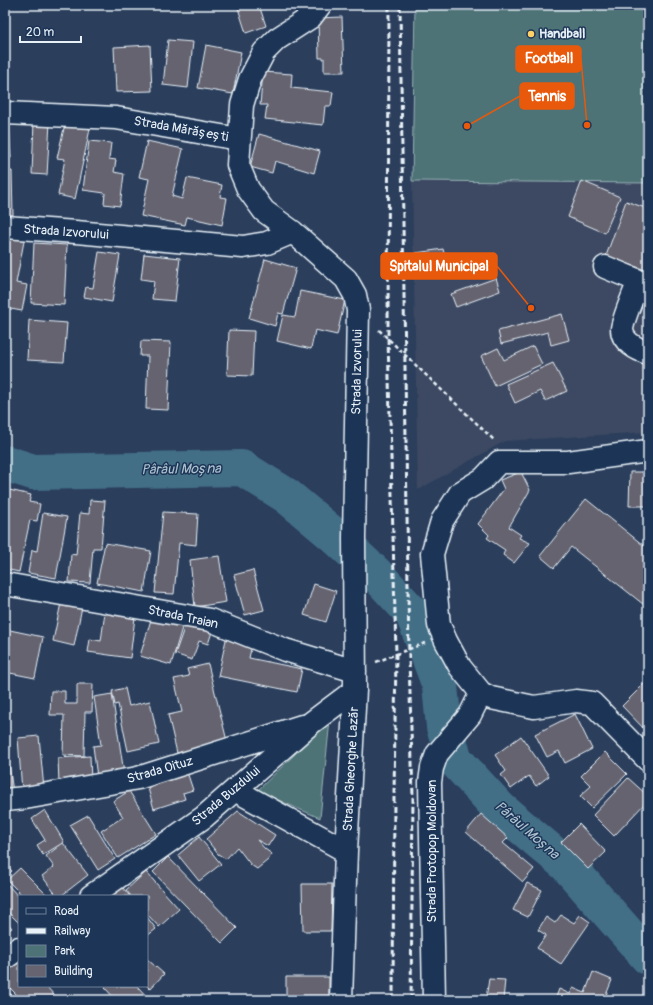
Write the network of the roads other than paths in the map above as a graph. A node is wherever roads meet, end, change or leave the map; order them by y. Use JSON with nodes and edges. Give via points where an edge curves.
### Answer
{"nodes":[{"id":1,"x":320,"y":5,"type":"edge"},
{"id":2,"x":5,"y":113,"type":"edge"},
{"id":3,"x":239,"y":139,"type":"junction"},
{"id":4,"x":5,"y":227,"type":"edge"},
{"id":5,"x":293,"y":232,"type":"junction"},
{"id":6,"x":605,"y":267,"type":"dead end"},
{"id":7,"x":648,"y":353,"type":"edge"},
{"id":8,"x":648,"y":451,"type":"edge"},
{"id":9,"x":354,"y":538,"type":"joint"},
{"id":10,"x":5,"y":584,"type":"edge"},
{"id":11,"x":355,"y":680,"type":"junction"},
{"id":12,"x":481,"y":693,"type":"junction"},
{"id":13,"x":311,"y":723,"type":"junction"},
{"id":14,"x":648,"y":760,"type":"edge"},
{"id":15,"x":235,"y":790,"type":"junction"},
{"id":16,"x":5,"y":800,"type":"edge"},
{"id":17,"x":346,"y":851,"type":"junction"},
{"id":18,"x":92,"y":895,"type":"edge"},
{"id":19,"x":18,"y":949,"type":"edge"},
{"id":20,"x":5,"y":958,"type":"edge"},
{"id":21,"x":341,"y":1000,"type":"edge"},
{"id":22,"x":434,"y":1000,"type":"edge"}],
"edges":[{"from":1,"to":3,"type":"street","name":"Strada Mărășești","via":[[311,17],[277,39],[264,52],[250,79],[244,98]]},
{"from":2,"to":3,"type":"street","name":"Strada Mărășești","via":[[116,118]]},
{"from":3,"to":5,"type":"street","name":"Strada Izvorului","via":[[238,165],[248,189],[264,212]]},
{"from":4,"to":5,"type":"street","name":"Strada Izvorului","via":[[243,247],[267,243]]},
{"from":5,"to":9,"type":"street","name":"Strada Izvorului","via":[[346,279],[355,295],[358,310]]},
{"from":6,"to":7,"type":"street","via":[[639,281],[622,329],[624,337],[631,345]]},
{"from":8,"to":12,"type":"street","via":[[568,462],[499,462],[483,479],[460,493],[442,521],[432,554],[439,625],[460,667]]},
{"from":9,"to":11,"type":"street","name":"Strada Gheorghe Lazăr"},
{"from":10,"to":11,"type":"street","name":"Strada Traian","via":[[210,620]]},
{"from":11,"to":13,"type":"street","name":"Strada Buzdului"},
{"from":11,"to":17,"type":"street","name":"Strada Gheorghe Lazăr"},
{"from":12,"to":14,"type":"street","via":[[491,698],[534,707],[576,701],[592,704]]},
{"from":12,"to":22,"type":"street","name":"Strada Protopop Moldovan","via":[[470,715],[437,754],[432,768],[430,782]]},
{"from":13,"to":15,"type":"street","name":"Strada Buzdului"},
{"from":13,"to":16,"type":"street","name":"Strada Oituz","via":[[138,778]]},
{"from":15,"to":17,"type":"street"},
{"from":15,"to":18,"type":"street","name":"Strada Buzdului","via":[[204,817]]},
{"from":17,"to":21,"type":"street","name":"Strada Gheorghe Lazăr"},
{"from":19,"to":20,"type":"street"}]}
